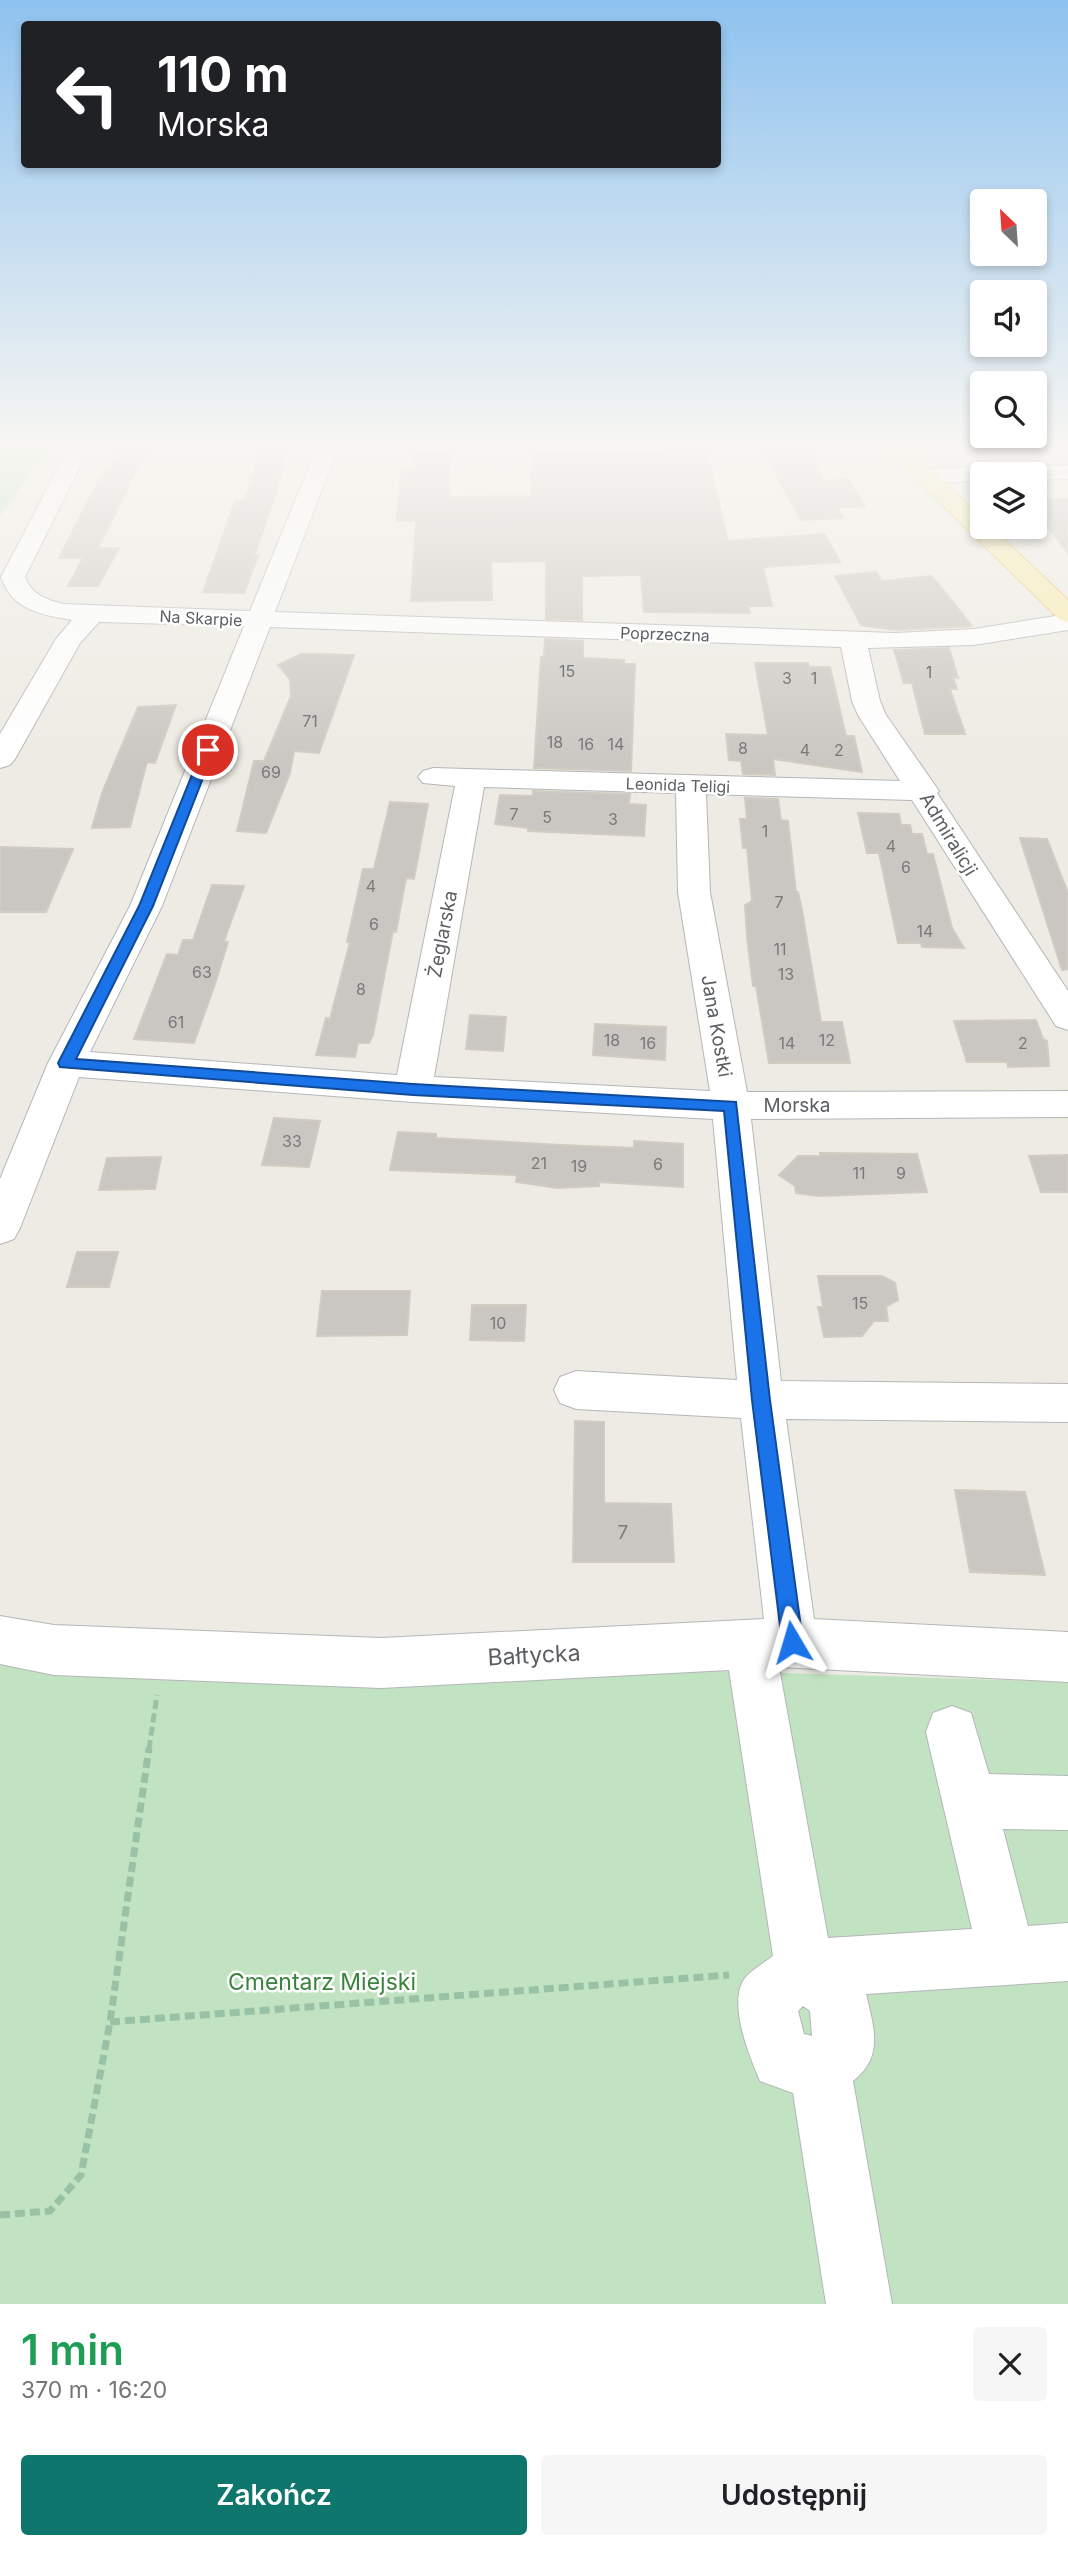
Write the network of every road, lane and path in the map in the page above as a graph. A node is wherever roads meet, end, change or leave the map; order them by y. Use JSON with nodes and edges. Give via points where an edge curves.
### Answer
{"nodes":[{"id":1,"x":25,"y":553,"type":"edge"},
{"id":2,"x":287,"y":553,"type":"edge"},
{"id":3,"x":1004,"y":553,"type":"edge"},
{"id":4,"x":93,"y":613,"type":"junction"},
{"id":5,"x":1068,"y":614,"type":"edge"},
{"id":6,"x":260,"y":621,"type":"junction"},
{"id":7,"x":1068,"y":622,"type":"edge"},
{"id":8,"x":853,"y":640,"type":"junction"},
{"id":9,"x":0,"y":758,"type":"edge"},
{"id":10,"x":433,"y":777,"type":"dead end"},
{"id":11,"x":471,"y":779,"type":"junction"},
{"id":12,"x":691,"y":786,"type":"junction"},
{"id":13,"x":924,"y":791,"type":"junction"},
{"id":14,"x":1068,"y":1018,"type":"edge"},
{"id":15,"x":66,"y":1063,"type":"junction"},
{"id":16,"x":413,"y":1089,"type":"junction"},
{"id":17,"x":1068,"y":1104,"type":"edge"},
{"id":18,"x":731,"y":1106,"type":"junction"},
{"id":19,"x":0,"y":1228,"type":"edge"},
{"id":20,"x":576,"y":1390,"type":"dead end"},
{"id":21,"x":761,"y":1400,"type":"junction"},
{"id":22,"x":1068,"y":1403,"type":"edge"},
{"id":23,"x":0,"y":1640,"type":"edge"},
{"id":24,"x":771,"y":1643,"type":"junction"},
{"id":25,"x":163,"y":1655,"type":"junction"},
{"id":26,"x":1068,"y":1657,"type":"edge"},
{"id":27,"x":952,"y":1732,"type":"dead end"},
{"id":28,"x":969,"y":1801,"type":"junction"},
{"id":29,"x":1068,"y":1803,"type":"edge"},
{"id":30,"x":1068,"y":1952,"type":"edge"},
{"id":31,"x":1007,"y":1956,"type":"junction"},
{"id":32,"x":803,"y":1969,"type":"junction"},
{"id":33,"x":734,"y":1974,"type":"dead end"},
{"id":34,"x":110,"y":2022,"type":"junction"},
{"id":35,"x":0,"y":2215,"type":"edge"},
{"id":36,"x":859,"y":2304,"type":"edge"}],
"edges":[{"from":1,"to":4,"type":"street","name":"Na Skarpie","via":[[13,577],[15,588],[48,609]]},
{"from":2,"to":6,"type":"street"},
{"from":3,"to":5,"type":"main road"},
{"from":4,"to":6,"type":"street","name":"Na Skarpie"},
{"from":4,"to":9,"type":"street","via":[[69,639]]},
{"from":6,"to":8,"type":"street","name":"Poprzeczna"},
{"from":6,"to":15,"type":"street","via":[[146,906]]},
{"from":7,"to":8,"type":"street","name":"Poprzeczna","via":[[958,638]]},
{"from":8,"to":13,"type":"street","name":"Admiralicji","via":[[872,715]]},
{"from":10,"to":11,"type":"street","name":"Leonida Teligi"},
{"from":11,"to":12,"type":"street","name":"Leonida Teligi"},
{"from":11,"to":16,"type":"street","name":"Żeglarska"},
{"from":12,"to":13,"type":"street","name":"Leonida Teligi"},
{"from":12,"to":18,"type":"street","name":"Jana Kostki","via":[[694,892]]},
{"from":13,"to":14,"type":"street","name":"Admiralicji","via":[[978,883]]},
{"from":15,"to":16,"type":"street","name":"Morska"},
{"from":15,"to":19,"type":"street"},
{"from":16,"to":18,"type":"street","name":"Morska"},
{"from":17,"to":18,"type":"street","name":"Morska"},
{"from":18,"to":21,"type":"street","name":"Jana Kostki"},
{"from":20,"to":21,"type":"street"},
{"from":21,"to":22,"type":"street"},
{"from":21,"to":24,"type":"street","name":"Jana Kostki"},
{"from":23,"to":25,"type":"street","name":"Bałtycka","via":[[54,1650]]},
{"from":24,"to":25,"type":"street","name":"Bałtycka","via":[[381,1663]]},
{"from":24,"to":26,"type":"street","name":"Bałtycka"},
{"from":24,"to":32,"type":"street","name":"Jana Kostki"},
{"from":25,"to":34,"type":"path"},
{"from":27,"to":28,"type":"street"},
{"from":28,"to":29,"type":"street"},
{"from":28,"to":31,"type":"street"},
{"from":30,"to":31,"type":"street"},
{"from":31,"to":32,"type":"street"},
{"from":32,"to":36,"type":"street","via":[[765,2000],[781,2060],[820,2068]]},
{"from":33,"to":34,"type":"path"},
{"from":34,"to":35,"type":"path","via":[[81,2175],[50,2211]]}]}
